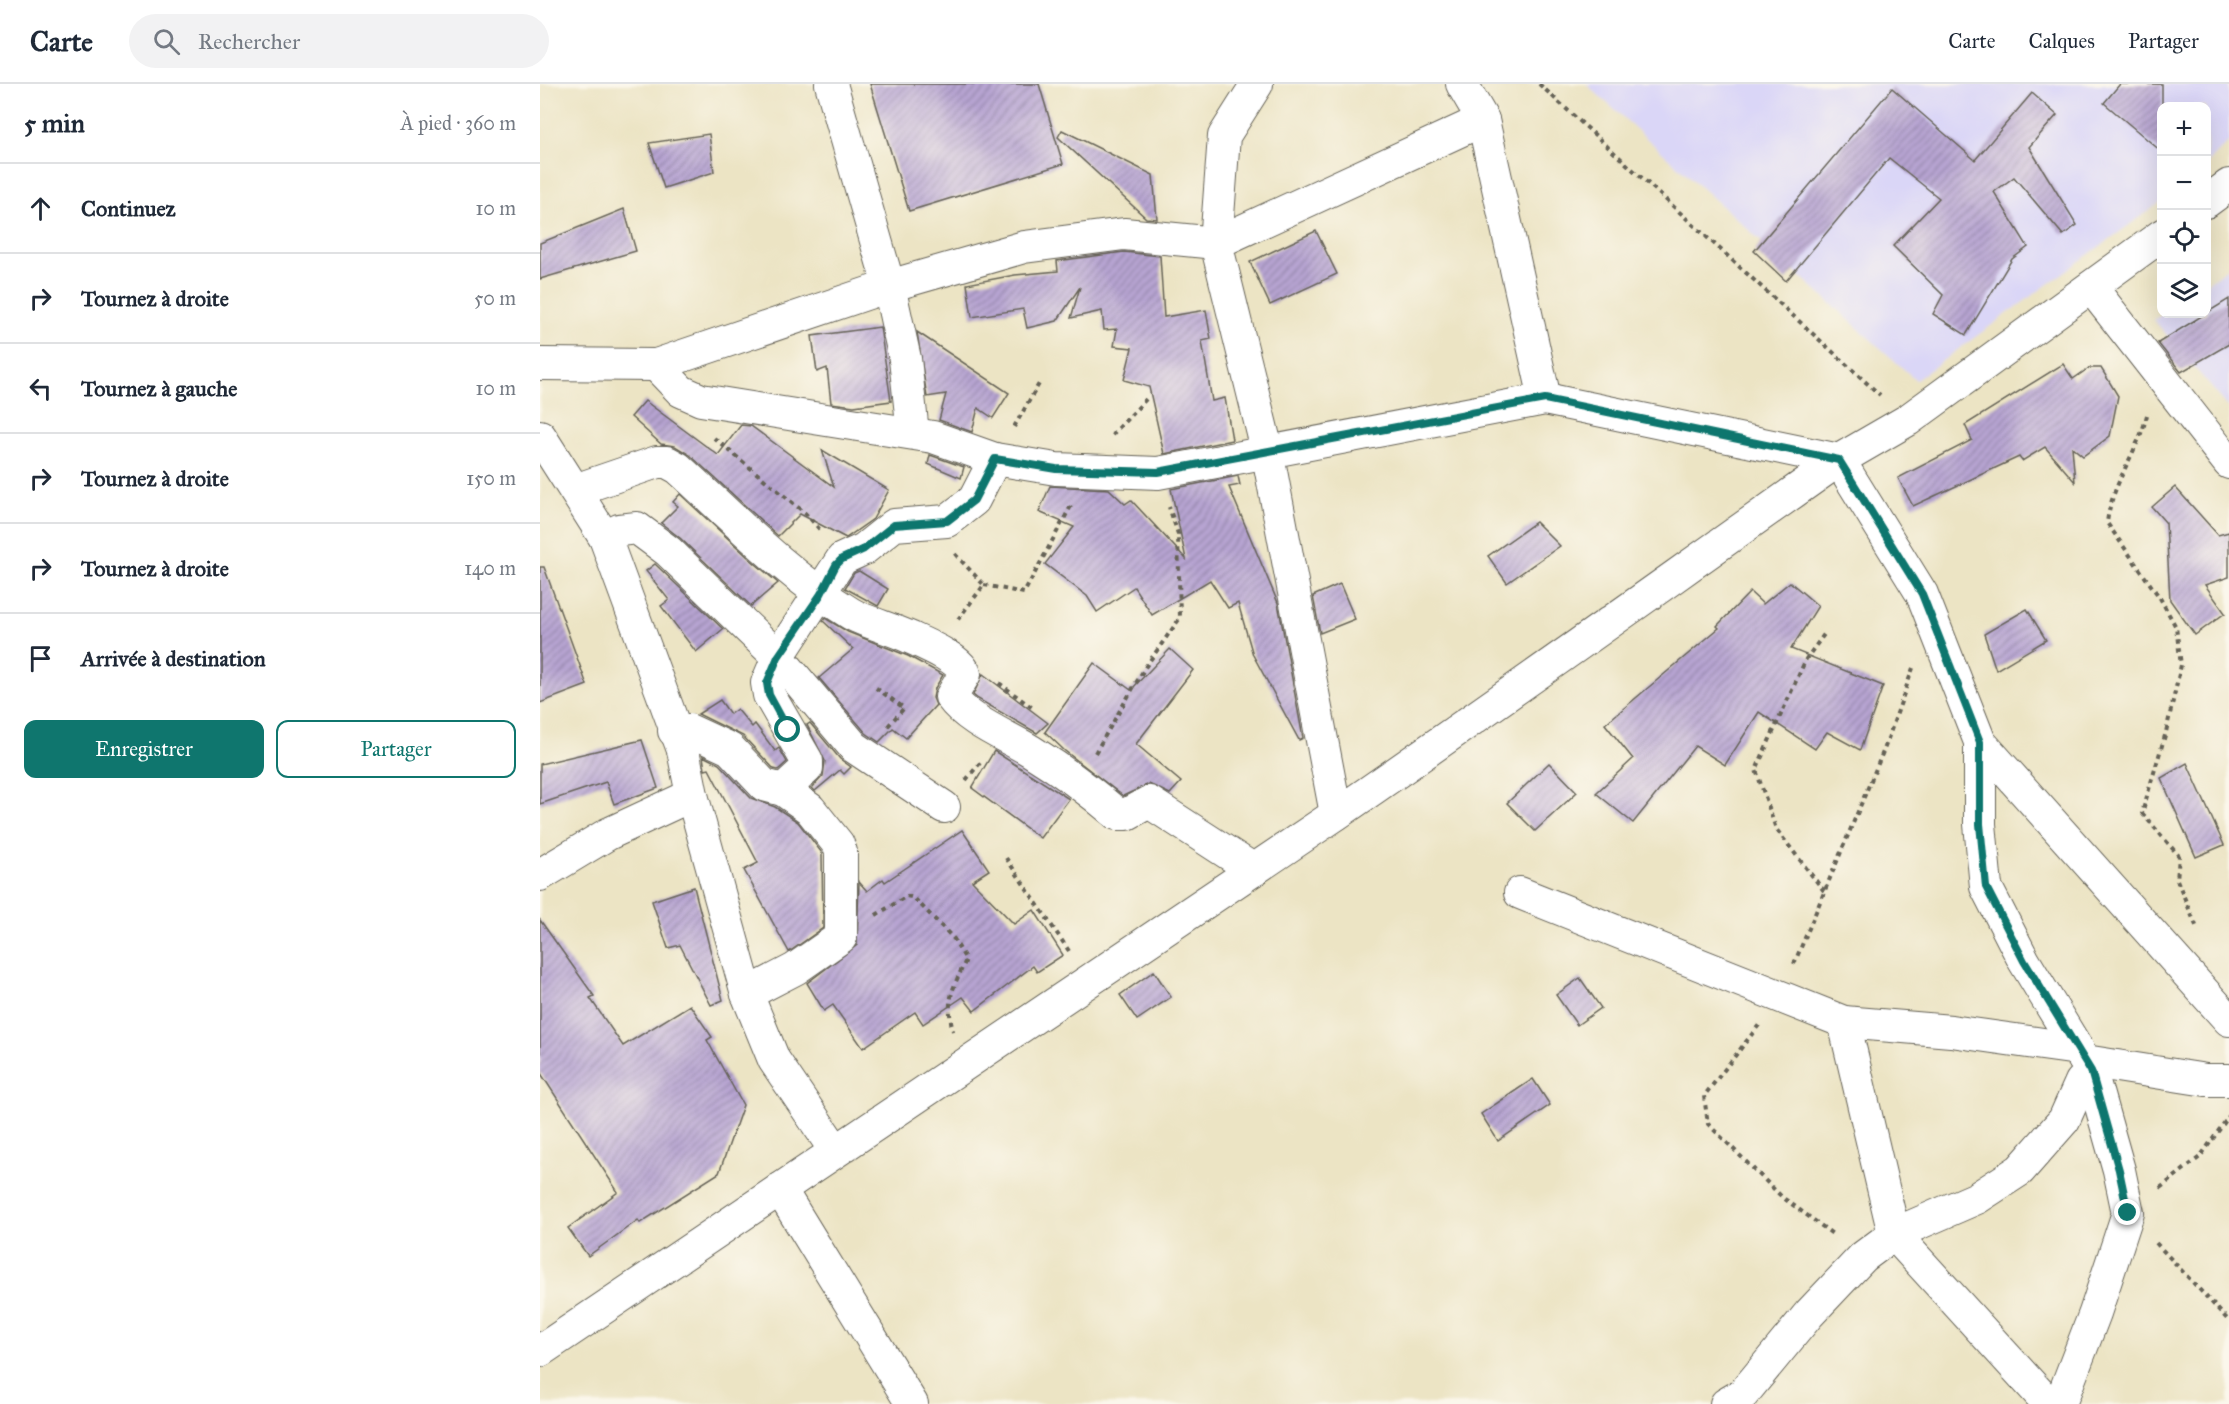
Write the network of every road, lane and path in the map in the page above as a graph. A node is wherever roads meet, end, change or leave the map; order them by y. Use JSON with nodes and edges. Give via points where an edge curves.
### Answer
{"nodes":[{"id":1,"x":831,"y":84,"type":"edge"},
{"id":2,"x":1257,"y":84,"type":"edge"},
{"id":3,"x":1462,"y":84,"type":"edge"},
{"id":4,"x":1539,"y":84,"type":"edge"},
{"id":5,"x":1483,"y":120,"type":"junction"},
{"id":6,"x":2229,"y":185,"type":"edge"},
{"id":7,"x":2211,"y":198,"type":"edge"},
{"id":8,"x":2157,"y":239,"type":"edge"},
{"id":9,"x":1216,"y":243,"type":"junction"},
{"id":10,"x":889,"y":286,"type":"junction"},
{"id":11,"x":2091,"y":287,"type":"junction"},
{"id":12,"x":540,"y":364,"type":"edge"},
{"id":13,"x":656,"y":366,"type":"junction"},
{"id":14,"x":2156,"y":373,"type":"junction"},
{"id":15,"x":1040,"y":382,"type":"dead end"},
{"id":16,"x":681,"y":391,"type":"junction"},
{"id":17,"x":1545,"y":399,"type":"junction"},
{"id":18,"x":1908,"y":420,"type":"junction"},
{"id":19,"x":913,"y":433,"type":"junction"},
{"id":20,"x":540,"y":436,"type":"edge"},
{"id":21,"x":1268,"y":450,"type":"junction"},
{"id":22,"x":995,"y":459,"type":"junction"},
{"id":23,"x":1839,"y":460,"type":"junction"},
{"id":24,"x":2229,"y":463,"type":"edge"},
{"id":25,"x":1158,"y":472,"type":"junction"},
{"id":26,"x":575,"y":490,"type":"junction"},
{"id":27,"x":928,"y":524,"type":"junction"},
{"id":28,"x":605,"y":538,"type":"junction"},
{"id":29,"x":842,"y":559,"type":"junction"},
{"id":30,"x":821,"y":594,"type":"junction"},
{"id":31,"x":1825,"y":633,"type":"dead end"},
{"id":32,"x":935,"y":649,"type":"junction"},
{"id":33,"x":778,"y":657,"type":"junction"},
{"id":34,"x":876,"y":688,"type":"dead end"},
{"id":35,"x":674,"y":731,"type":"junction"},
{"id":36,"x":1980,"y":742,"type":"junction"},
{"id":37,"x":863,"y":753,"type":"junction"},
{"id":38,"x":1078,"y":782,"type":"junction"},
{"id":39,"x":783,"y":790,"type":"junction"},
{"id":40,"x":692,"y":795,"type":"junction"},
{"id":41,"x":944,"y":807,"type":"dead end"},
{"id":42,"x":1336,"y":814,"type":"junction"},
{"id":43,"x":1006,"y":858,"type":"dead end"},
{"id":44,"x":1254,"y":870,"type":"junction"},
{"id":45,"x":540,"y":875,"type":"edge"},
{"id":46,"x":1824,"y":892,"type":"dead end"},
{"id":47,"x":1520,"y":893,"type":"dead end"},
{"id":48,"x":2199,"y":933,"type":"dead end"},
{"id":49,"x":841,"y":937,"type":"junction"},
{"id":50,"x":1090,"y":981,"type":"junction"},
{"id":51,"x":747,"y":994,"type":"junction"},
{"id":52,"x":2229,"y":1020,"type":"edge"},
{"id":53,"x":1844,"y":1022,"type":"junction"},
{"id":54,"x":2085,"y":1060,"type":"junction"},
{"id":55,"x":962,"y":1069,"type":"junction"},
{"id":56,"x":2229,"y":1080,"type":"edge"},
{"id":57,"x":2229,"y":1115,"type":"edge"},
{"id":58,"x":835,"y":1150,"type":"junction"},
{"id":59,"x":780,"y":1189,"type":"junction"},
{"id":60,"x":2128,"y":1213,"type":"junction"},
{"id":61,"x":1894,"y":1234,"type":"junction"},
{"id":62,"x":2229,"y":1321,"type":"edge"},
{"id":63,"x":540,"y":1351,"type":"edge"},
{"id":64,"x":912,"y":1404,"type":"edge"},
{"id":65,"x":1726,"y":1404,"type":"edge"},
{"id":66,"x":2049,"y":1404,"type":"edge"},
{"id":67,"x":2060,"y":1404,"type":"edge"}],
"edges":[{"from":1,"to":10,"type":"street"},
{"from":2,"to":9,"type":"street","via":[[1224,136]]},
{"from":3,"to":5,"type":"street"},
{"from":4,"to":18,"type":"path"},
{"from":5,"to":9,"type":"street"},
{"from":5,"to":17,"type":"street"},
{"from":6,"to":7,"type":"street"},
{"from":8,"to":11,"type":"street"},
{"from":9,"to":10,"type":"street","via":[[1124,234],[1024,248]]},
{"from":9,"to":21,"type":"street"},
{"from":10,"to":13,"type":"street"},
{"from":10,"to":19,"type":"street","via":[[905,359]]},
{"from":11,"to":14,"type":"street"},
{"from":11,"to":18,"type":"street"},
{"from":12,"to":13,"type":"street"},
{"from":13,"to":16,"type":"street"},
{"from":14,"to":24,"type":"street"},
{"from":14,"to":48,"type":"path","via":[[2143,432],[2109,506],[2107,523],[2176,627],[2181,665],[2142,813],[2179,856],[2177,880]]},
{"from":15,"to":22,"type":"path"},
{"from":16,"to":19,"type":"street","via":[[701,400]]},
{"from":16,"to":29,"type":"path","via":[[716,440],[805,513]]},
{"from":17,"to":21,"type":"street"},
{"from":17,"to":23,"type":"street"},
{"from":18,"to":23,"type":"street"},
{"from":19,"to":22,"type":"street"},
{"from":20,"to":26,"type":"street"},
{"from":21,"to":25,"type":"street"},
{"from":21,"to":42,"type":"street"},
{"from":22,"to":25,"type":"street","via":[[1056,469]]},
{"from":22,"to":27,"type":"street","via":[[974,500],[947,521]]},
{"from":23,"to":36,"type":"street","via":[[1922,594]]},
{"from":23,"to":42,"type":"street"},
{"from":25,"to":38,"type":"path","via":[[1178,534],[1180,618],[1146,666]]},
{"from":26,"to":28,"type":"street"},
{"from":26,"to":30,"type":"street","via":[[667,462]]},
{"from":27,"to":29,"type":"street","via":[[894,525],[864,549]]},
{"from":27,"to":32,"type":"path","via":[[984,585]]},
{"from":28,"to":33,"type":"street","via":[[620,530],[637,528],[668,551]]},
{"from":28,"to":35,"type":"street"},
{"from":29,"to":30,"type":"street"},
{"from":30,"to":32,"type":"street","via":[[852,615],[880,623]]},
{"from":30,"to":33,"type":"street"},
{"from":31,"to":46,"type":"path","via":[[1806,659],[1756,770],[1776,829]]},
{"from":32,"to":38,"type":"street","via":[[964,670],[951,694],[954,701],[1002,736]]},
{"from":33,"to":37,"type":"street"},
{"from":33,"to":39,"type":"street","via":[[767,683],[769,695],[807,761],[807,768]]},
{"from":34,"to":37,"type":"path","via":[[904,708]]},
{"from":35,"to":39,"type":"street","via":[[689,730],[721,743],[764,785]]},
{"from":35,"to":40,"type":"street","via":[[683,750]]},
{"from":36,"to":52,"type":"street"},
{"from":36,"to":54,"type":"street","via":[[1980,824],[1986,887],[2024,961]]},
{"from":37,"to":41,"type":"street"},
{"from":38,"to":44,"type":"street","via":[[1117,814],[1127,814],[1149,802]]},
{"from":39,"to":49,"type":"street","via":[[810,809],[838,844]]},
{"from":40,"to":45,"type":"street","via":[[608,834]]},
{"from":40,"to":51,"type":"street"},
{"from":42,"to":44,"type":"street"},
{"from":43,"to":50,"type":"path"},
{"from":44,"to":50,"type":"street"},
{"from":47,"to":53,"type":"street"},
{"from":49,"to":51,"type":"street","via":[[795,969]]},
{"from":49,"to":55,"type":"path","via":[[907,896],[914,898],[954,939],[966,960],[949,996],[949,1014]]},
{"from":50,"to":55,"type":"street"},
{"from":51,"to":58,"type":"street","via":[[774,1060]]},
{"from":53,"to":54,"type":"street","via":[[1951,1031]]},
{"from":53,"to":61,"type":"street"},
{"from":54,"to":56,"type":"street","via":[[2206,1080]]},
{"from":54,"to":60,"type":"street"},
{"from":54,"to":61,"type":"street","via":[[2064,1120],[2020,1170],[1977,1198]]},
{"from":55,"to":58,"type":"street"},
{"from":57,"to":60,"type":"path","via":[[2200,1157]]},
{"from":58,"to":59,"type":"street"},
{"from":59,"to":63,"type":"street"},
{"from":59,"to":64,"type":"street"},
{"from":60,"to":62,"type":"path"},
{"from":60,"to":67,"type":"street"},
{"from":61,"to":65,"type":"street","via":[[1863,1257],[1809,1314],[1743,1394]]},
{"from":61,"to":66,"type":"street"}]}
